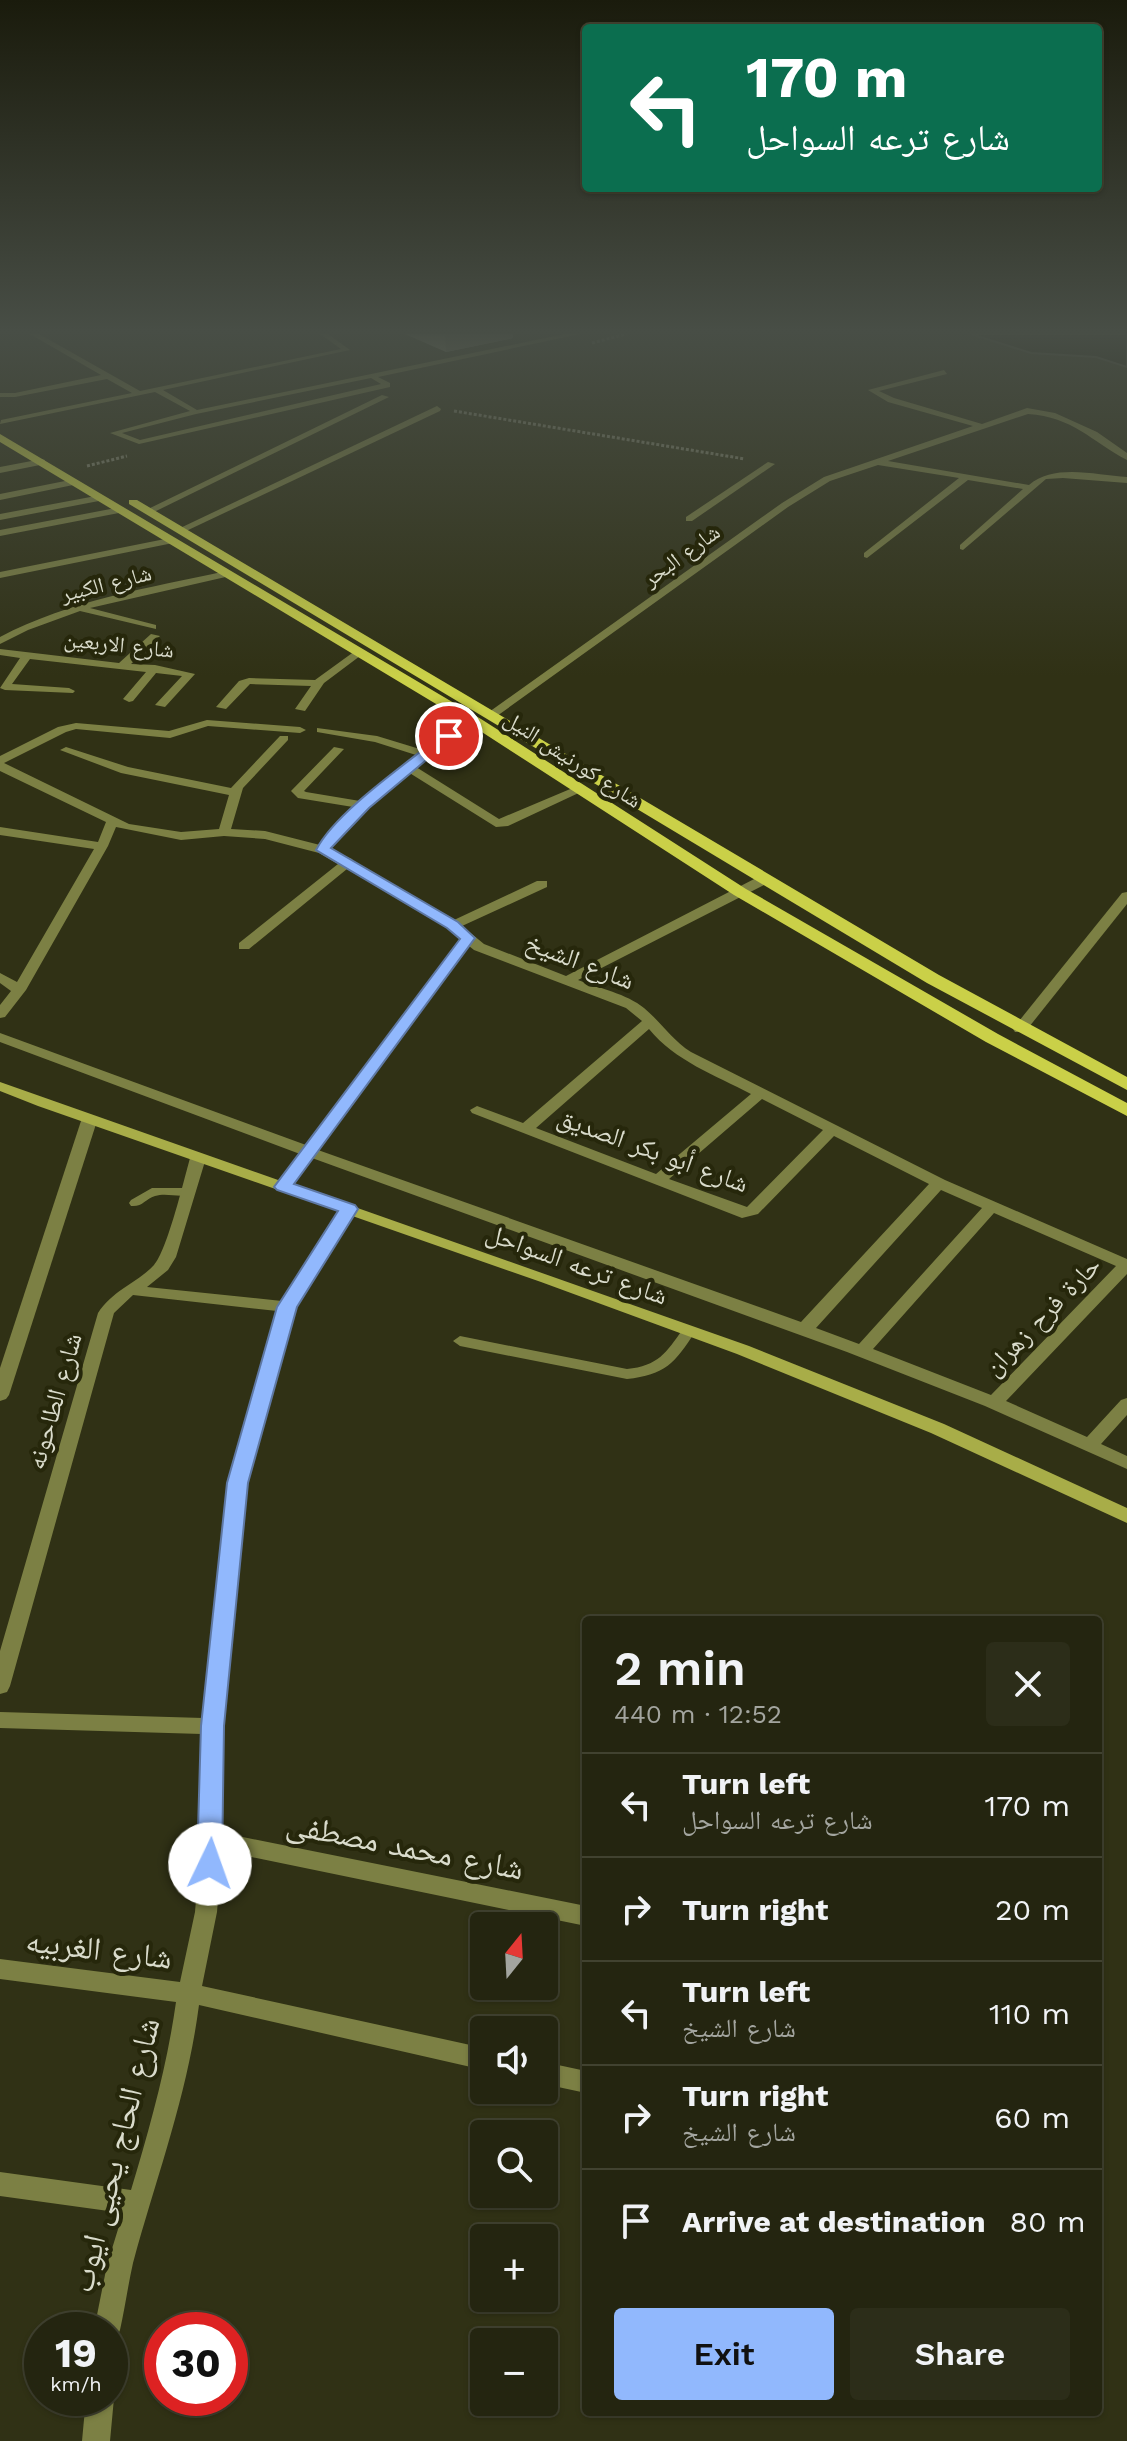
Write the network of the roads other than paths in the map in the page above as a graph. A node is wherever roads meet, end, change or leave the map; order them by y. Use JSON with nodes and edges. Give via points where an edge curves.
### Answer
{"nodes":[{"id":1,"x":23,"y":448,"type":"edge"},
{"id":2,"x":30,"y":448,"type":"edge"},
{"id":3,"x":280,"y":448,"type":"edge"},
{"id":4,"x":356,"y":448,"type":"edge"},
{"id":5,"x":917,"y":448,"type":"edge"},
{"id":6,"x":42,"y":462,"type":"junction"},
{"id":7,"x":876,"y":462,"type":"junction"},
{"id":8,"x":771,"y":464,"type":"road end"},
{"id":9,"x":0,"y":470,"type":"edge"},
{"id":10,"x":965,"y":478,"type":"junction"},
{"id":11,"x":1127,"y":480,"type":"edge"},
{"id":12,"x":75,"y":482,"type":"junction"},
{"id":13,"x":1031,"y":488,"type":"junction"},
{"id":14,"x":0,"y":497,"type":"edge"},
{"id":15,"x":101,"y":498,"type":"junction"},
{"id":16,"x":121,"y":510,"type":"junction"},
{"id":17,"x":149,"y":511,"type":"junction"},
{"id":18,"x":0,"y":517,"type":"edge"},
{"id":19,"x":689,"y":519,"type":"dead end"},
{"id":20,"x":0,"y":533,"type":"edge"},
{"id":21,"x":176,"y":535,"type":"junction"},
{"id":22,"x":963,"y":547,"type":"dead end"},
{"id":23,"x":867,"y":555,"type":"dead end"},
{"id":24,"x":226,"y":574,"type":"junction"},
{"id":25,"x":0,"y":575,"type":"edge"},
{"id":26,"x":298,"y":599,"type":"junction"},
{"id":27,"x":277,"y":605,"type":"junction"},
{"id":28,"x":83,"y":609,"type":"junction"},
{"id":29,"x":0,"y":629,"type":"edge"},
{"id":30,"x":11,"y":634,"type":"junction"},
{"id":31,"x":0,"y":641,"type":"edge"},
{"id":32,"x":0,"y":652,"type":"edge"},
{"id":33,"x":359,"y":653,"type":"junction"},
{"id":34,"x":27,"y":655,"type":"junction"},
{"id":35,"x":123,"y":665,"type":"junction"},
{"id":36,"x":155,"y":668,"type":"junction"},
{"id":37,"x":318,"y":683,"type":"junction"},
{"id":38,"x":69,"y":691,"type":"dead end"},
{"id":39,"x":129,"y":699,"type":"dead end"},
{"id":40,"x":161,"y":705,"type":"dead end"},
{"id":41,"x":222,"y":707,"type":"dead end"},
{"id":42,"x":301,"y":709,"type":"dead end"},
{"id":43,"x":493,"y":714,"type":"junction"},
{"id":44,"x":476,"y":722,"type":"junction"},
{"id":45,"x":300,"y":730,"type":"dead end"},
{"id":46,"x":321,"y":730,"type":"dead end"},
{"id":47,"x":284,"y":738,"type":"dead end"},
{"id":48,"x":338,"y":749,"type":"dead end"},
{"id":49,"x":66,"y":750,"type":"dead end"},
{"id":50,"x":424,"y":754,"type":"junction"},
{"id":51,"x":0,"y":764,"type":"edge"},
{"id":52,"x":408,"y":767,"type":"junction"},
{"id":53,"x":579,"y":790,"type":"junction"},
{"id":54,"x":233,"y":792,"type":"junction"},
{"id":55,"x":364,"y":805,"type":"junction"},
{"id":56,"x":112,"y":822,"type":"junction"},
{"id":57,"x":0,"y":831,"type":"edge"},
{"id":58,"x":224,"y":832,"type":"junction"},
{"id":59,"x":102,"y":846,"type":"junction"},
{"id":60,"x":323,"y":850,"type":"junction"},
{"id":61,"x":348,"y":862,"type":"junction"},
{"id":62,"x":765,"y":879,"type":"junction"},
{"id":63,"x":542,"y":884,"type":"dead end"},
{"id":64,"x":740,"y":892,"type":"junction"},
{"id":65,"x":1127,"y":896,"type":"edge"},
{"id":66,"x":453,"y":925,"type":"junction"},
{"id":67,"x":468,"y":938,"type":"junction"},
{"id":68,"x":244,"y":946,"type":"dead end"},
{"id":69,"x":0,"y":977,"type":"edge"},
{"id":70,"x":566,"y":981,"type":"junction"},
{"id":71,"x":19,"y":990,"type":"junction"},
{"id":72,"x":0,"y":1014,"type":"edge"},
{"id":73,"x":650,"y":1021,"type":"junction"},
{"id":74,"x":1020,"y":1029,"type":"junction"},
{"id":75,"x":0,"y":1037,"type":"edge"},
{"id":76,"x":1127,"y":1084,"type":"edge"},
{"id":77,"x":0,"y":1086,"type":"edge"},
{"id":78,"x":762,"y":1092,"type":"junction"},
{"id":79,"x":477,"y":1110,"type":"dead end"},
{"id":80,"x":1127,"y":1110,"type":"edge"},
{"id":81,"x":89,"y":1121,"type":"junction"},
{"id":82,"x":525,"y":1129,"type":"junction"},
{"id":83,"x":831,"y":1130,"type":"junction"},
{"id":84,"x":308,"y":1153,"type":"junction"},
{"id":85,"x":198,"y":1158,"type":"junction"},
{"id":86,"x":658,"y":1180,"type":"junction"},
{"id":87,"x":939,"y":1183,"type":"junction"},
{"id":88,"x":283,"y":1187,"type":"junction"},
{"id":89,"x":188,"y":1192,"type":"junction"},
{"id":90,"x":136,"y":1203,"type":"dead end"},
{"id":91,"x":991,"y":1207,"type":"junction"},
{"id":92,"x":349,"y":1209,"type":"junction"},
{"id":93,"x":1126,"y":1265,"type":"edge"},
{"id":94,"x":129,"y":1290,"type":"junction"},
{"id":95,"x":287,"y":1307,"type":"junction"},
{"id":96,"x":805,"y":1329,"type":"junction"},
{"id":97,"x":688,"y":1332,"type":"junction"},
{"id":98,"x":460,"y":1341,"type":"dead end"},
{"id":99,"x":863,"y":1350,"type":"junction"},
{"id":100,"x":0,"y":1395,"type":"edge"},
{"id":101,"x":995,"y":1402,"type":"junction"},
{"id":102,"x":1127,"y":1404,"type":"edge"},
{"id":103,"x":1090,"y":1445,"type":"junction"},
{"id":104,"x":1127,"y":1463,"type":"edge"},
{"id":105,"x":1127,"y":1516,"type":"edge"},
{"id":106,"x":0,"y":1686,"type":"edge"},
{"id":107,"x":0,"y":1720,"type":"edge"},
{"id":108,"x":212,"y":1726,"type":"junction"},
{"id":109,"x":212,"y":1840,"type":"junction"},
{"id":110,"x":582,"y":1915,"type":"edge"},
{"id":111,"x":0,"y":1969,"type":"edge"},
{"id":112,"x":189,"y":1993,"type":"junction"},
{"id":113,"x":470,"y":2056,"type":"edge"},
{"id":114,"x":558,"y":2076,"type":"edge"},
{"id":115,"x":582,"y":2081,"type":"edge"},
{"id":116,"x":0,"y":2184,"type":"edge"},
{"id":117,"x":139,"y":2203,"type":"junction"},
{"id":118,"x":111,"y":2312,"type":"edge"},
{"id":119,"x":98,"y":2416,"type":"edge"},
{"id":120,"x":96,"y":2441,"type":"edge"}],
"edges":[{"from":1,"to":6,"type":"main road","name":"شارع كورنيش النيل"},
{"from":2,"to":17,"type":"main road","name":"شارع كورنيش النيل"},
{"from":3,"to":17,"type":"street"},
{"from":4,"to":21,"type":"street"},
{"from":5,"to":7,"type":"street","name":"شارع البحر"},
{"from":6,"to":9,"type":"street"},
{"from":6,"to":12,"type":"main road","name":"شارع كورنيش النيل"},
{"from":7,"to":10,"type":"street"},
{"from":7,"to":43,"type":"street","name":"شارع البحر","via":[[827,479],[785,505]]},
{"from":8,"to":19,"type":"street"},
{"from":10,"to":13,"type":"street"},
{"from":10,"to":23,"type":"street"},
{"from":11,"to":13,"type":"street","via":[[1053,476]]},
{"from":12,"to":14,"type":"street"},
{"from":12,"to":15,"type":"main road","name":"شارع كورنيش النيل"},
{"from":13,"to":22,"type":"street"},
{"from":15,"to":16,"type":"main road","name":"شارع كورنيش النيل"},
{"from":15,"to":18,"type":"street"},
{"from":16,"to":20,"type":"street"},
{"from":16,"to":21,"type":"main road","name":"شارع كورنيش النيل"},
{"from":17,"to":21,"type":"main road","name":"شارع كورنيش النيل"},
{"from":21,"to":24,"type":"main road","name":"شارع كورنيش النيل"},
{"from":21,"to":25,"type":"street"},
{"from":21,"to":26,"type":"main road","name":"شارع كورنيش النيل"},
{"from":24,"to":27,"type":"main road","name":"شارع كورنيش النيل"},
{"from":24,"to":28,"type":"street","name":"شارع الكبير"},
{"from":26,"to":27,"type":"main road"},
{"from":26,"to":43,"type":"main road","name":"شارع كورنيش النيل"},
{"from":27,"to":33,"type":"main road","name":"شارع كورنيش النيل"},
{"from":28,"to":30,"type":"street","name":"شارع الكبير"},
{"from":28,"to":35,"type":"street","via":[[154,632]]},
{"from":29,"to":30,"type":"street"},
{"from":30,"to":31,"type":"street","name":"شارع الكبير"},
{"from":32,"to":34,"type":"street","name":"شارع الاربعين"},
{"from":33,"to":37,"type":"street"},
{"from":33,"to":44,"type":"main road","name":"شارع كورنيش النيل"},
{"from":34,"to":35,"type":"street","name":"شارع الاربعين"},
{"from":34,"to":38,"type":"street","via":[[5,687]]},
{"from":35,"to":36,"type":"street","name":"شارع الاربعين"},
{"from":36,"to":39,"type":"street"},
{"from":36,"to":40,"type":"street","name":"شارع الاربعين","via":[[190,674]]},
{"from":37,"to":41,"type":"street","via":[[249,681]]},
{"from":37,"to":42,"type":"street"},
{"from":43,"to":62,"type":"main road","name":"شارع كورنيش النيل"},
{"from":44,"to":50,"type":"street"},
{"from":44,"to":53,"type":"main road","name":"شارع كورنيش النيل"},
{"from":45,"to":51,"type":"street","via":[[207,723],[170,735],[76,726]]},
{"from":46,"to":50,"type":"street"},
{"from":47,"to":54,"type":"street"},
{"from":48,"to":55,"type":"street","via":[[297,791]]},
{"from":49,"to":54,"type":"street","via":[[137,773]]},
{"from":50,"to":52,"type":"street"},
{"from":51,"to":56,"type":"street","name":"شارع الشيخ"},
{"from":52,"to":53,"type":"street","via":[[496,823]]},
{"from":52,"to":55,"type":"street"},
{"from":53,"to":64,"type":"main road","name":"شارع كورنيش النيل"},
{"from":54,"to":58,"type":"street"},
{"from":55,"to":60,"type":"street"},
{"from":56,"to":58,"type":"street","name":"شارع الشيخ","via":[[171,835]]},
{"from":56,"to":59,"type":"street"},
{"from":57,"to":59,"type":"street"},
{"from":58,"to":60,"type":"street","name":"شارع الشيخ","via":[[284,838]]},
{"from":59,"to":71,"type":"street"},
{"from":60,"to":61,"type":"street","name":"شارع الشيخ"},
{"from":61,"to":66,"type":"street","name":"شارع الشيخ"},
{"from":61,"to":68,"type":"street"},
{"from":62,"to":64,"type":"street"},
{"from":62,"to":74,"type":"main road","name":"شارع كورنيش النيل"},
{"from":63,"to":66,"type":"street"},
{"from":64,"to":70,"type":"street"},
{"from":64,"to":80,"type":"main road","name":"شارع كورنيش النيل"},
{"from":65,"to":74,"type":"street"},
{"from":66,"to":67,"type":"street","name":"شارع الشيخ"},
{"from":67,"to":70,"type":"street","name":"شارع الشيخ","via":[[494,955]]},
{"from":67,"to":84,"type":"street"},
{"from":69,"to":71,"type":"street"},
{"from":70,"to":73,"type":"street","name":"شارع الشيخ","via":[[631,1005]]},
{"from":71,"to":72,"type":"street"},
{"from":73,"to":78,"type":"street","name":"شارع الشيخ","via":[[673,1048]]},
{"from":73,"to":82,"type":"street"},
{"from":74,"to":76,"type":"main road","name":"شارع كورنيش النيل"},
{"from":75,"to":84,"type":"street","name":"شارع ترعه السواحل"},
{"from":77,"to":81,"type":"main road","name":"شارع ترعه السواحل"},
{"from":78,"to":83,"type":"street","name":"شارع الشيخ"},
{"from":78,"to":86,"type":"street"},
{"from":79,"to":82,"type":"street","name":"شارع أبو بكر الصديق"},
{"from":81,"to":85,"type":"main road","name":"شارع ترعه السواحل"},
{"from":81,"to":100,"type":"street"},
{"from":82,"to":86,"type":"street","name":"شارع أبو بكر الصديق"},
{"from":83,"to":86,"type":"street","name":"شارع أبو بكر الصديق","via":[[748,1213]]},
{"from":83,"to":87,"type":"street","name":"شارع الشيخ"},
{"from":84,"to":88,"type":"street"},
{"from":84,"to":96,"type":"street","name":"شارع ترعه السواحل"},
{"from":85,"to":88,"type":"main road","name":"شارع ترعه السواحل"},
{"from":85,"to":89,"type":"street","name":"شارع الطاحونه"},
{"from":87,"to":91,"type":"street","name":"شارع الشيخ"},
{"from":87,"to":96,"type":"street"},
{"from":88,"to":92,"type":"main road","name":"شارع ترعه السواحل"},
{"from":89,"to":90,"type":"lane","via":[[152,1192]]},
{"from":89,"to":94,"type":"street","name":"شارع الطاحونه","via":[[162,1270]]},
{"from":91,"to":93,"type":"street","name":"شارع الشيخ"},
{"from":91,"to":99,"type":"street"},
{"from":92,"to":95,"type":"street","name":"شارع الحاج يحيى ايوب"},
{"from":92,"to":97,"type":"main road","name":"شارع ترعه السواحل"},
{"from":93,"to":101,"type":"street","name":"حارة فرح زهران"},
{"from":94,"to":95,"type":"street"},
{"from":94,"to":106,"type":"street","name":"شارع الطاحونه","via":[[113,1300],[106,1313]]},
{"from":95,"to":108,"type":"street","name":"شارع الحاج يحيى ايوب","via":[[237,1483]]},
{"from":96,"to":99,"type":"street","name":"شارع ترعه السواحل"},
{"from":97,"to":98,"type":"lane","via":[[661,1367],[627,1374]]},
{"from":97,"to":105,"type":"main road","name":"شارع ترعه السواحل","via":[[916,1417]]},
{"from":99,"to":101,"type":"street","name":"شارع ترعه السواحل"},
{"from":101,"to":103,"type":"street","name":"شارع ترعه السواحل"},
{"from":102,"to":103,"type":"street"},
{"from":103,"to":104,"type":"street","name":"شارع ترعه السواحل"},
{"from":107,"to":108,"type":"street"},
{"from":108,"to":109,"type":"street","name":"شارع الحاج يحيى ايوب"},
{"from":109,"to":110,"type":"street","name":"شارع محمد مصطفى"},
{"from":109,"to":112,"type":"street","name":"شارع الحاج يحيى ايوب","via":[[206,1912]]},
{"from":111,"to":112,"type":"street","name":"شارع الغربيه"},
{"from":112,"to":113,"type":"street","name":"شارع الغربيه"},
{"from":112,"to":117,"type":"street","name":"شارع الحاج يحيى ايوب","via":[[178,2066]]},
{"from":114,"to":115,"type":"street"},
{"from":116,"to":117,"type":"street"},
{"from":117,"to":118,"type":"street","name":"شارع الحاج يحيى ايوب"},
{"from":119,"to":120,"type":"street"}]}
